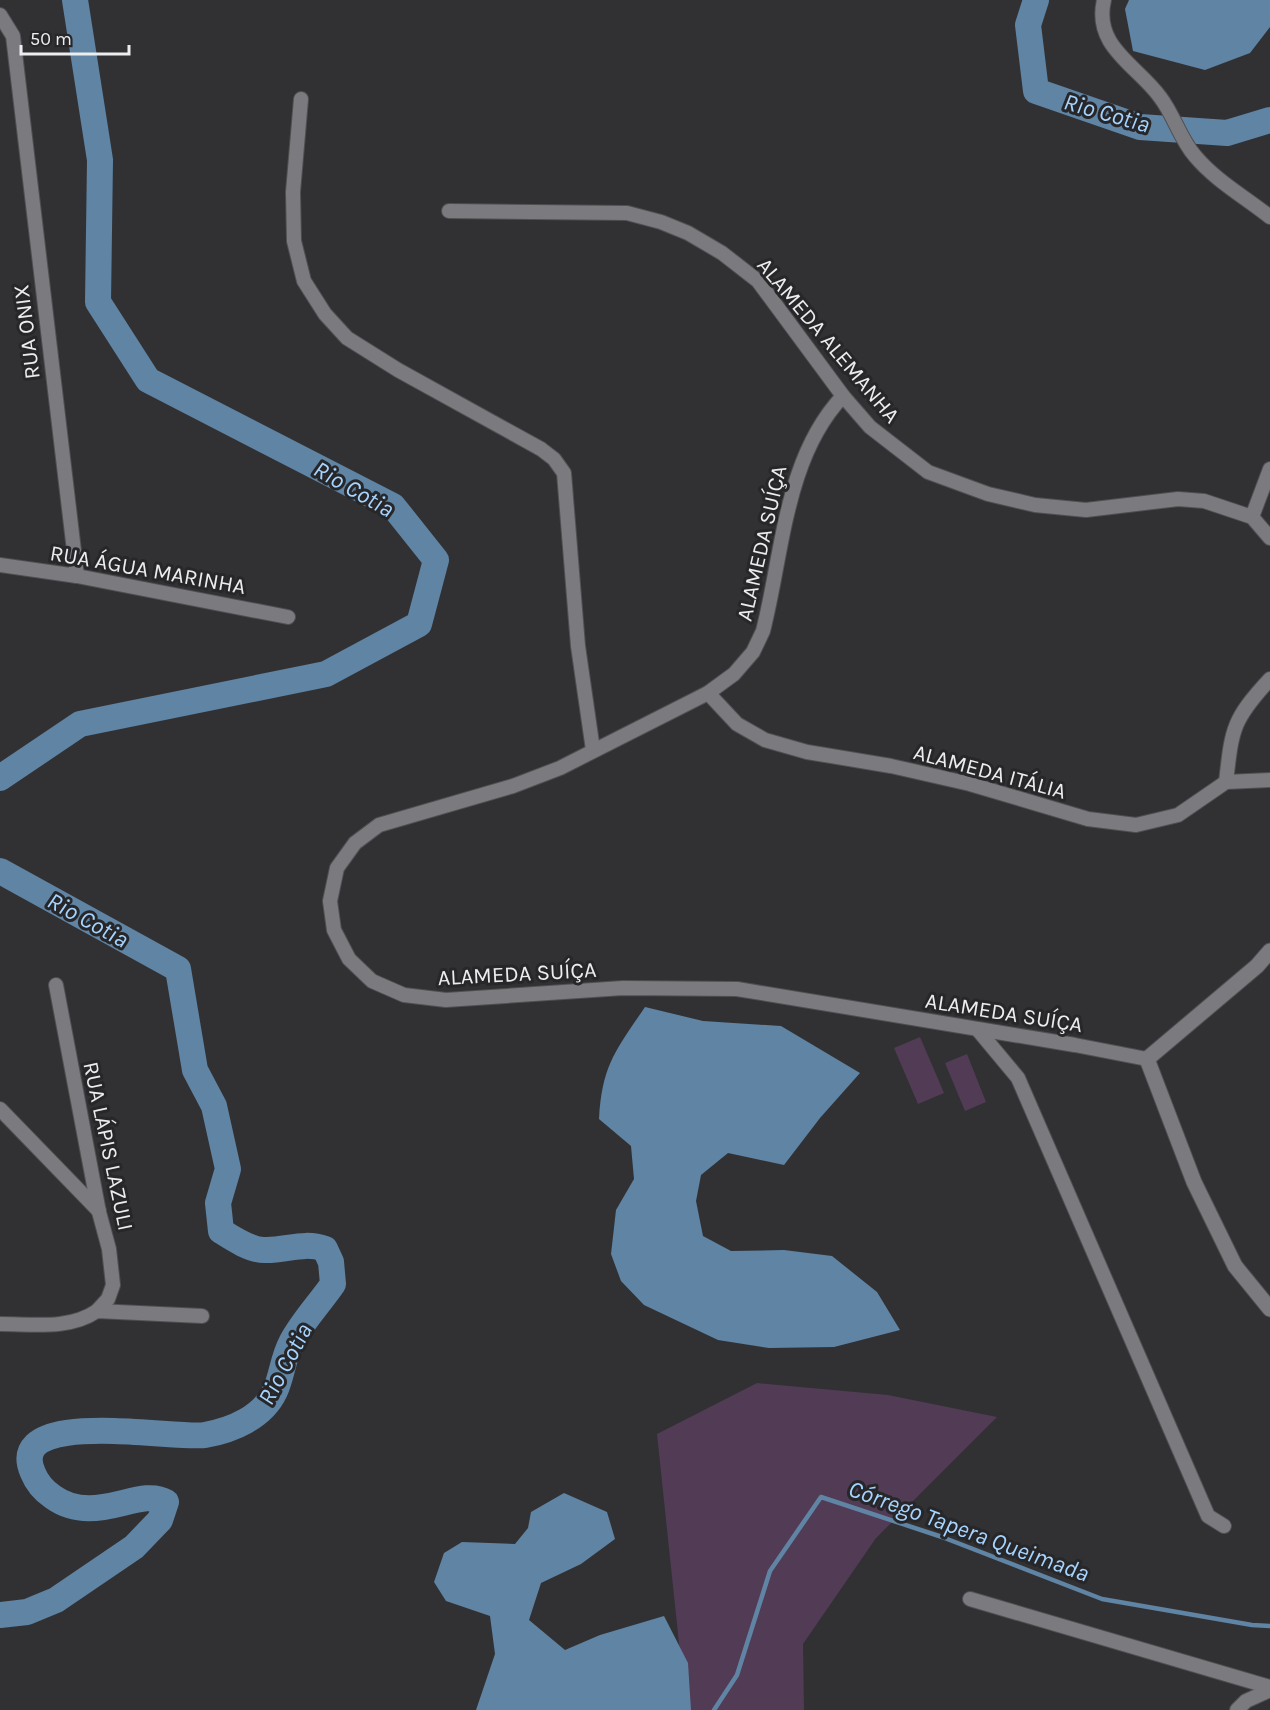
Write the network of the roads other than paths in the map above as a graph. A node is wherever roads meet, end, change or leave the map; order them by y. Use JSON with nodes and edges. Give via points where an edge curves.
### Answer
{"nodes":[{"id":1,"x":1104,"y":0,"type":"edge"},
{"id":2,"x":0,"y":15,"type":"edge"},
{"id":3,"x":301,"y":99,"type":"dead end"},
{"id":4,"x":449,"y":211,"type":"dead end"},
{"id":5,"x":1270,"y":217,"type":"edge"},
{"id":6,"x":843,"y":396,"type":"junction"},
{"id":7,"x":1270,"y":469,"type":"edge"},
{"id":8,"x":1252,"y":517,"type":"junction"},
{"id":9,"x":1270,"y":538,"type":"edge"},
{"id":10,"x":0,"y":565,"type":"edge"},
{"id":11,"x":77,"y":576,"type":"junction"},
{"id":12,"x":288,"y":616,"type":"dead end"},
{"id":13,"x":1270,"y":679,"type":"edge"},
{"id":14,"x":708,"y":693,"type":"junction"},
{"id":15,"x":593,"y":750,"type":"junction"},
{"id":16,"x":1270,"y":780,"type":"edge"},
{"id":17,"x":1226,"y":782,"type":"junction"},
{"id":18,"x":1270,"y":951,"type":"edge"},
{"id":19,"x":56,"y":985,"type":"dead end"},
{"id":20,"x":978,"y":1030,"type":"junction"},
{"id":21,"x":1147,"y":1059,"type":"junction"},
{"id":22,"x":0,"y":1109,"type":"edge"},
{"id":23,"x":99,"y":1212,"type":"junction"},
{"id":24,"x":1270,"y":1309,"type":"edge"},
{"id":25,"x":97,"y":1311,"type":"junction"},
{"id":26,"x":202,"y":1316,"type":"dead end"},
{"id":27,"x":0,"y":1324,"type":"edge"},
{"id":28,"x":1224,"y":1526,"type":"dead end"},
{"id":29,"x":970,"y":1599,"type":"dead end"},
{"id":30,"x":1270,"y":1688,"type":"edge"},
{"id":31,"x":1237,"y":1710,"type":"edge"}],
"edges":[{"from":1,"to":5,"type":"street","via":[[1101,22],[1107,39],[1123,61],[1162,98],[1194,155],[1216,177]]},
{"from":2,"to":11,"type":"street","name":"RUA ONIX","via":[[13,36]]},
{"from":3,"to":15,"type":"street","via":[[293,192],[294,241],[304,280],[325,314],[346,338],[541,448],[564,473],[578,646]]},
{"from":4,"to":6,"type":"street","name":"ALAMEDA ALEMANHA","via":[[627,213],[688,233],[758,281]]},
{"from":6,"to":8,"type":"street","name":"ALAMEDA ALEMANHA","via":[[870,427],[928,472],[988,494],[1035,505],[1086,510],[1178,499],[1204,501]]},
{"from":6,"to":14,"type":"street","name":"ALAMEDA SUÍÇA","via":[[814,434],[797,476],[763,631],[753,652],[734,674]]},
{"from":7,"to":8,"type":"street"},
{"from":8,"to":9,"type":"street"},
{"from":10,"to":11,"type":"street","name":"RUA ÁGUA MARINHA"},
{"from":11,"to":12,"type":"street","name":"RUA ÁGUA MARINHA"},
{"from":13,"to":17,"type":"street","via":[[1237,720]]},
{"from":14,"to":15,"type":"street","name":"ALAMEDA SUÍÇA"},
{"from":14,"to":17,"type":"street","name":"ALAMEDA ITÁLIA","via":[[737,724],[765,740],[970,784],[1088,819],[1136,825],[1178,815]]},
{"from":15,"to":20,"type":"street","name":"ALAMEDA SUÍÇA","via":[[513,786],[379,825],[355,843],[337,868],[330,901],[334,930],[348,959],[372,981],[404,995],[446,1000],[623,988],[737,989]]},
{"from":16,"to":17,"type":"street"},
{"from":18,"to":21,"type":"street"},
{"from":19,"to":23,"type":"street","name":"RUA LÁPIS LAZULI"},
{"from":20,"to":21,"type":"street","name":"ALAMEDA SUÍÇA"},
{"from":20,"to":28,"type":"street","via":[[1018,1078],[1208,1516]]},
{"from":21,"to":24,"type":"street","via":[[1194,1182],[1235,1266]]},
{"from":22,"to":23,"type":"street"},
{"from":23,"to":25,"type":"street","name":"RUA LÁPIS LAZULI","via":[[113,1285],[108,1299]]},
{"from":25,"to":26,"type":"street"},
{"from":25,"to":27,"type":"street","via":[[70,1323]]},
{"from":29,"to":30,"type":"street"},
{"from":30,"to":31,"type":"street"}]}
